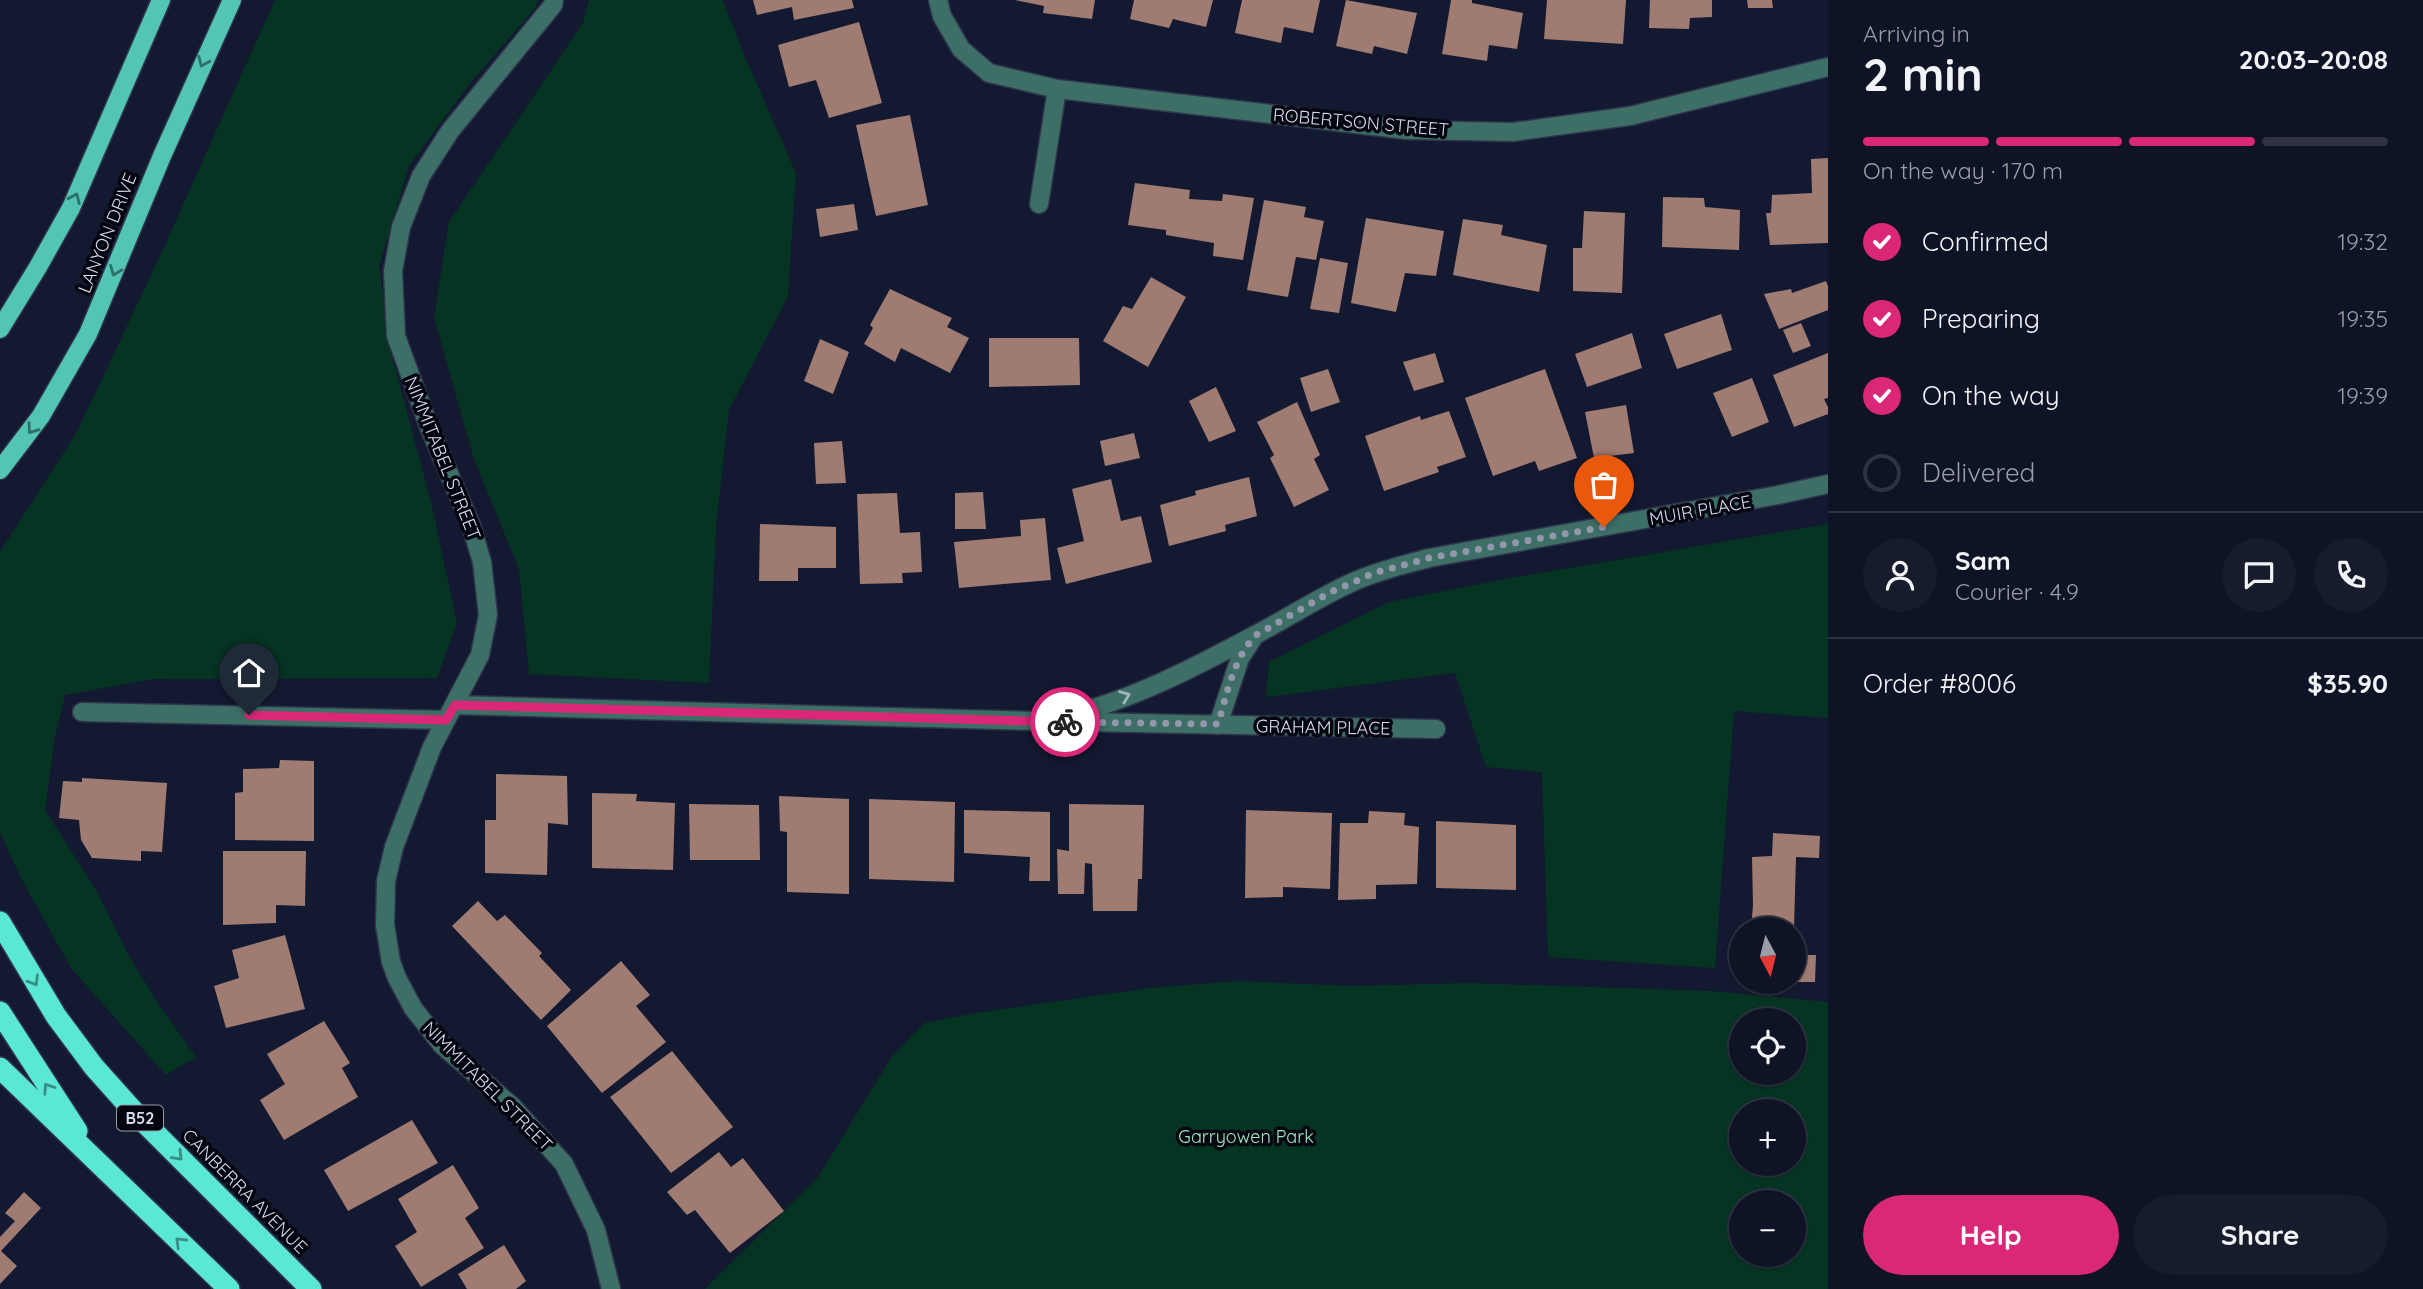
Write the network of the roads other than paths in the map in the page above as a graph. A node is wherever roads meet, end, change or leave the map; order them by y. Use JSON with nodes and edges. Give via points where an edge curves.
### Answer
{"nodes":[{"id":1,"x":161,"y":0,"type":"edge"},
{"id":2,"x":232,"y":0,"type":"edge"},
{"id":3,"x":554,"y":0,"type":"edge"},
{"id":4,"x":938,"y":0,"type":"edge"},
{"id":5,"x":1828,"y":67,"type":"edge"},
{"id":6,"x":1057,"y":89,"type":"junction"},
{"id":7,"x":1039,"y":204,"type":"dead end"},
{"id":8,"x":1,"y":325,"type":"edge"},
{"id":9,"x":0,"y":470,"type":"edge"},
{"id":10,"x":1828,"y":484,"type":"edge"},
{"id":11,"x":1256,"y":635,"type":"junction"},
{"id":12,"x":82,"y":712,"type":"dead end"},
{"id":13,"x":450,"y":712,"type":"junction"},
{"id":14,"x":1037,"y":721,"type":"junction"},
{"id":15,"x":1218,"y":724,"type":"junction"},
{"id":16,"x":1436,"y":729,"type":"dead end"},
{"id":17,"x":0,"y":922,"type":"edge"},
{"id":18,"x":0,"y":1012,"type":"edge"},
{"id":19,"x":0,"y":1068,"type":"edge"},
{"id":20,"x":100,"y":1164,"type":"junction"},
{"id":21,"x":229,"y":1289,"type":"edge"},
{"id":22,"x":311,"y":1289,"type":"edge"},
{"id":23,"x":611,"y":1289,"type":"edge"}],
"edges":[{"from":8,"to":1,"type":"main road","one_way":true,"via":[[71,208]]},
{"from":2,"to":9,"type":"main road","name":"LANYON DRIVE","one_way":true,"via":[[88,334],[41,416]]},
{"from":3,"to":13,"type":"street","name":"NIMMITABEL STREET","via":[[450,131],[421,176],[401,227],[393,271],[396,336],[471,525],[485,579],[488,615],[484,642]]},
{"from":4,"to":6,"type":"street","name":"ROBERTSON STREET","via":[[961,50],[989,73]]},
{"from":5,"to":6,"type":"street","name":"ROBERTSON STREET","via":[[1630,117],[1513,132],[1407,130]]},
{"from":6,"to":7,"type":"street"},
{"from":10,"to":11,"type":"street","name":"MUIR PLACE","via":[[1429,558],[1374,573],[1331,592]]},
{"from":14,"to":11,"type":"street","name":"MUIR PLACE","one_way":true,"via":[[1128,695]]},
{"from":11,"to":15,"type":"street","name":"MUIR PLACE","via":[[1240,658]]},
{"from":12,"to":13,"type":"street","name":"GRAHAM PLACE"},
{"from":13,"to":14,"type":"street","name":"GRAHAM PLACE"},
{"from":13,"to":23,"type":"street","name":"NIMMITABEL STREET","via":[[417,783],[389,864],[385,905],[391,962],[412,1008],[442,1045],[513,1107],[564,1164],[596,1230]]},
{"from":14,"to":15,"type":"street","name":"GRAHAM PLACE"},
{"from":15,"to":16,"type":"street","name":"GRAHAM PLACE"},
{"from":17,"to":22,"type":"highway","name":"CANBERRA AVENUE","number":"B52","one_way":true,"via":[[56,1016],[94,1067]]},
{"from":20,"to":18,"type":"highway","one_way":true},
{"from":19,"to":20,"type":"highway"},
{"from":21,"to":20,"type":"highway","one_way":true}]}
